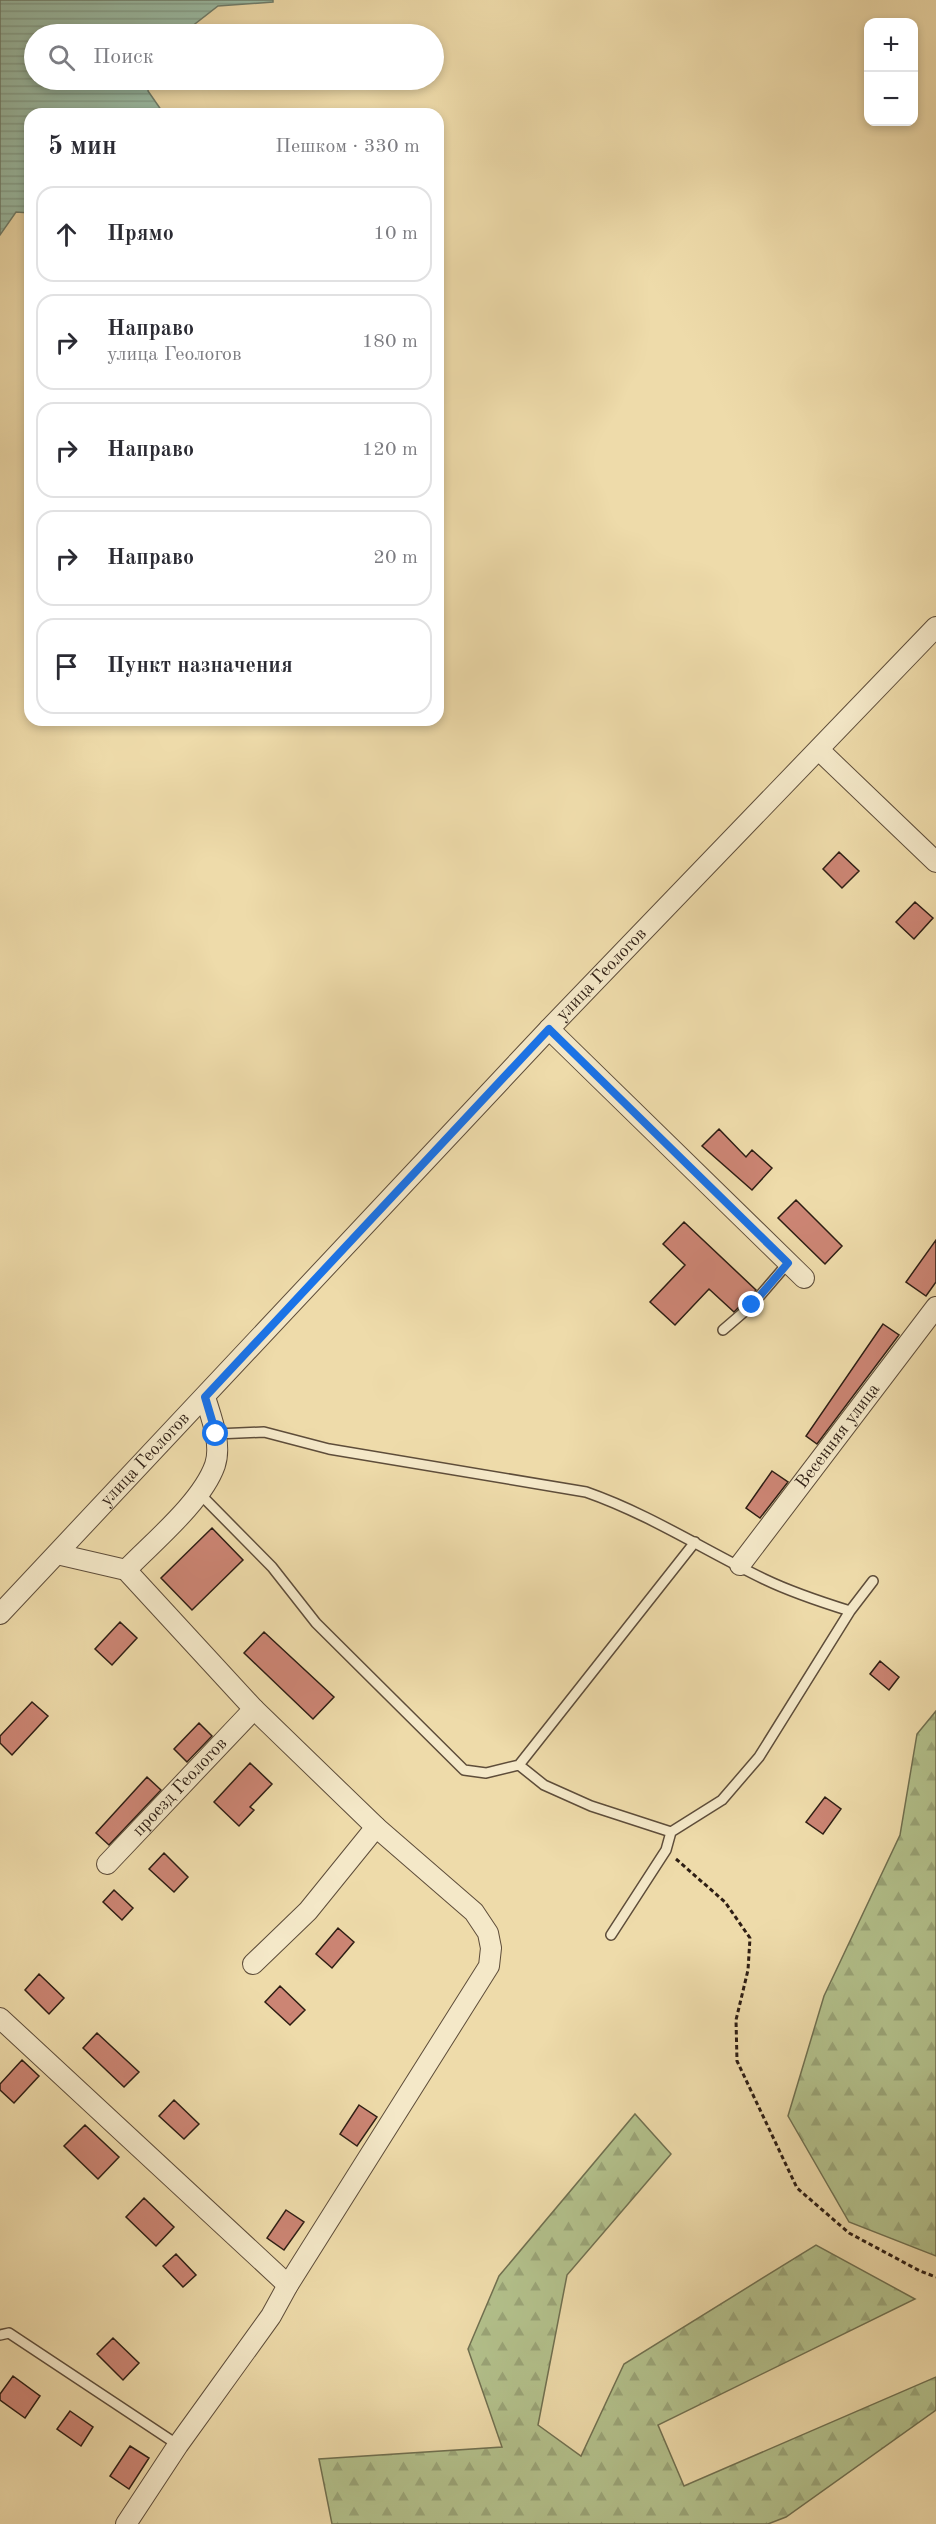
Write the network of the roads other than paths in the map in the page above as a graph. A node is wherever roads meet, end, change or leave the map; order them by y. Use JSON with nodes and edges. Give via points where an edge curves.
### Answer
{"nodes":[{"id":1,"x":936,"y":627,"type":"edge"},
{"id":2,"x":819,"y":750,"type":"junction"},
{"id":3,"x":936,"y":862,"type":"edge"},
{"id":4,"x":549,"y":1029,"type":"junction"},
{"id":5,"x":788,"y":1263,"type":"junction"},
{"id":6,"x":804,"y":1278,"type":"dead end"},
{"id":7,"x":936,"y":1308,"type":"edge"},
{"id":8,"x":723,"y":1330,"type":"dead end"},
{"id":9,"x":205,"y":1397,"type":"junction"},
{"id":10,"x":216,"y":1434,"type":"junction"},
{"id":11,"x":200,"y":1493,"type":"junction"},
{"id":12,"x":695,"y":1542,"type":"junction"},
{"id":13,"x":57,"y":1554,"type":"junction"},
{"id":14,"x":740,"y":1565,"type":"junction"},
{"id":15,"x":126,"y":1570,"type":"junction"},
{"id":16,"x":873,"y":1581,"type":"dead end"},
{"id":17,"x":850,"y":1611,"type":"junction"},
{"id":18,"x":0,"y":1614,"type":"edge"},
{"id":19,"x":254,"y":1709,"type":"junction"},
{"id":20,"x":519,"y":1765,"type":"junction"},
{"id":21,"x":376,"y":1827,"type":"junction"},
{"id":22,"x":671,"y":1832,"type":"junction"},
{"id":23,"x":107,"y":1864,"type":"dead end"},
{"id":24,"x":611,"y":1935,"type":"dead end"},
{"id":25,"x":253,"y":1964,"type":"dead end"},
{"id":26,"x":0,"y":2019,"type":"edge"},
{"id":27,"x":288,"y":2285,"type":"junction"},
{"id":28,"x":0,"y":2335,"type":"edge"},
{"id":29,"x":178,"y":2445,"type":"junction"},
{"id":30,"x":126,"y":2524,"type":"edge"}],
"edges":[{"from":1,"to":2,"type":"street","name":"улица Геологов"},
{"from":2,"to":3,"type":"street"},
{"from":2,"to":4,"type":"street","name":"улица Геологов"},
{"from":4,"to":5,"type":"street"},
{"from":4,"to":9,"type":"street","name":"улица Геологов"},
{"from":5,"to":6,"type":"street"},
{"from":5,"to":8,"type":"lane","via":[[752,1305]]},
{"from":7,"to":14,"type":"street","name":"Весенняя улица"},
{"from":9,"to":10,"type":"street"},
{"from":9,"to":13,"type":"street","name":"улица Геологов"},
{"from":10,"to":11,"type":"street","via":[[215,1464]]},
{"from":10,"to":12,"type":"lane","via":[[264,1432],[329,1449],[586,1492]]},
{"from":11,"to":15,"type":"street"},
{"from":11,"to":20,"type":"lane","via":[[272,1567],[316,1623],[464,1770],[486,1773]]},
{"from":12,"to":14,"type":"lane"},
{"from":12,"to":20,"type":"lane"},
{"from":13,"to":15,"type":"street"},
{"from":13,"to":18,"type":"street","name":"улица Геологов"},
{"from":14,"to":17,"type":"lane","via":[[764,1579]]},
{"from":15,"to":19,"type":"street"},
{"from":16,"to":17,"type":"lane"},
{"from":17,"to":22,"type":"lane","via":[[759,1757],[722,1800]]},
{"from":19,"to":21,"type":"street"},
{"from":19,"to":23,"type":"street","name":"проезд Геологов"},
{"from":20,"to":22,"type":"lane","via":[[544,1785],[591,1806]]},
{"from":21,"to":25,"type":"street","via":[[308,1911]]},
{"from":21,"to":27,"type":"street","via":[[474,1912],[488,1933],[489,1966]]},
{"from":22,"to":24,"type":"lane","via":[[666,1850]]},
{"from":26,"to":27,"type":"street"},
{"from":27,"to":29,"type":"street","via":[[271,2316]]},
{"from":28,"to":29,"type":"lane","via":[[9,2333]]},
{"from":29,"to":30,"type":"street"}]}
